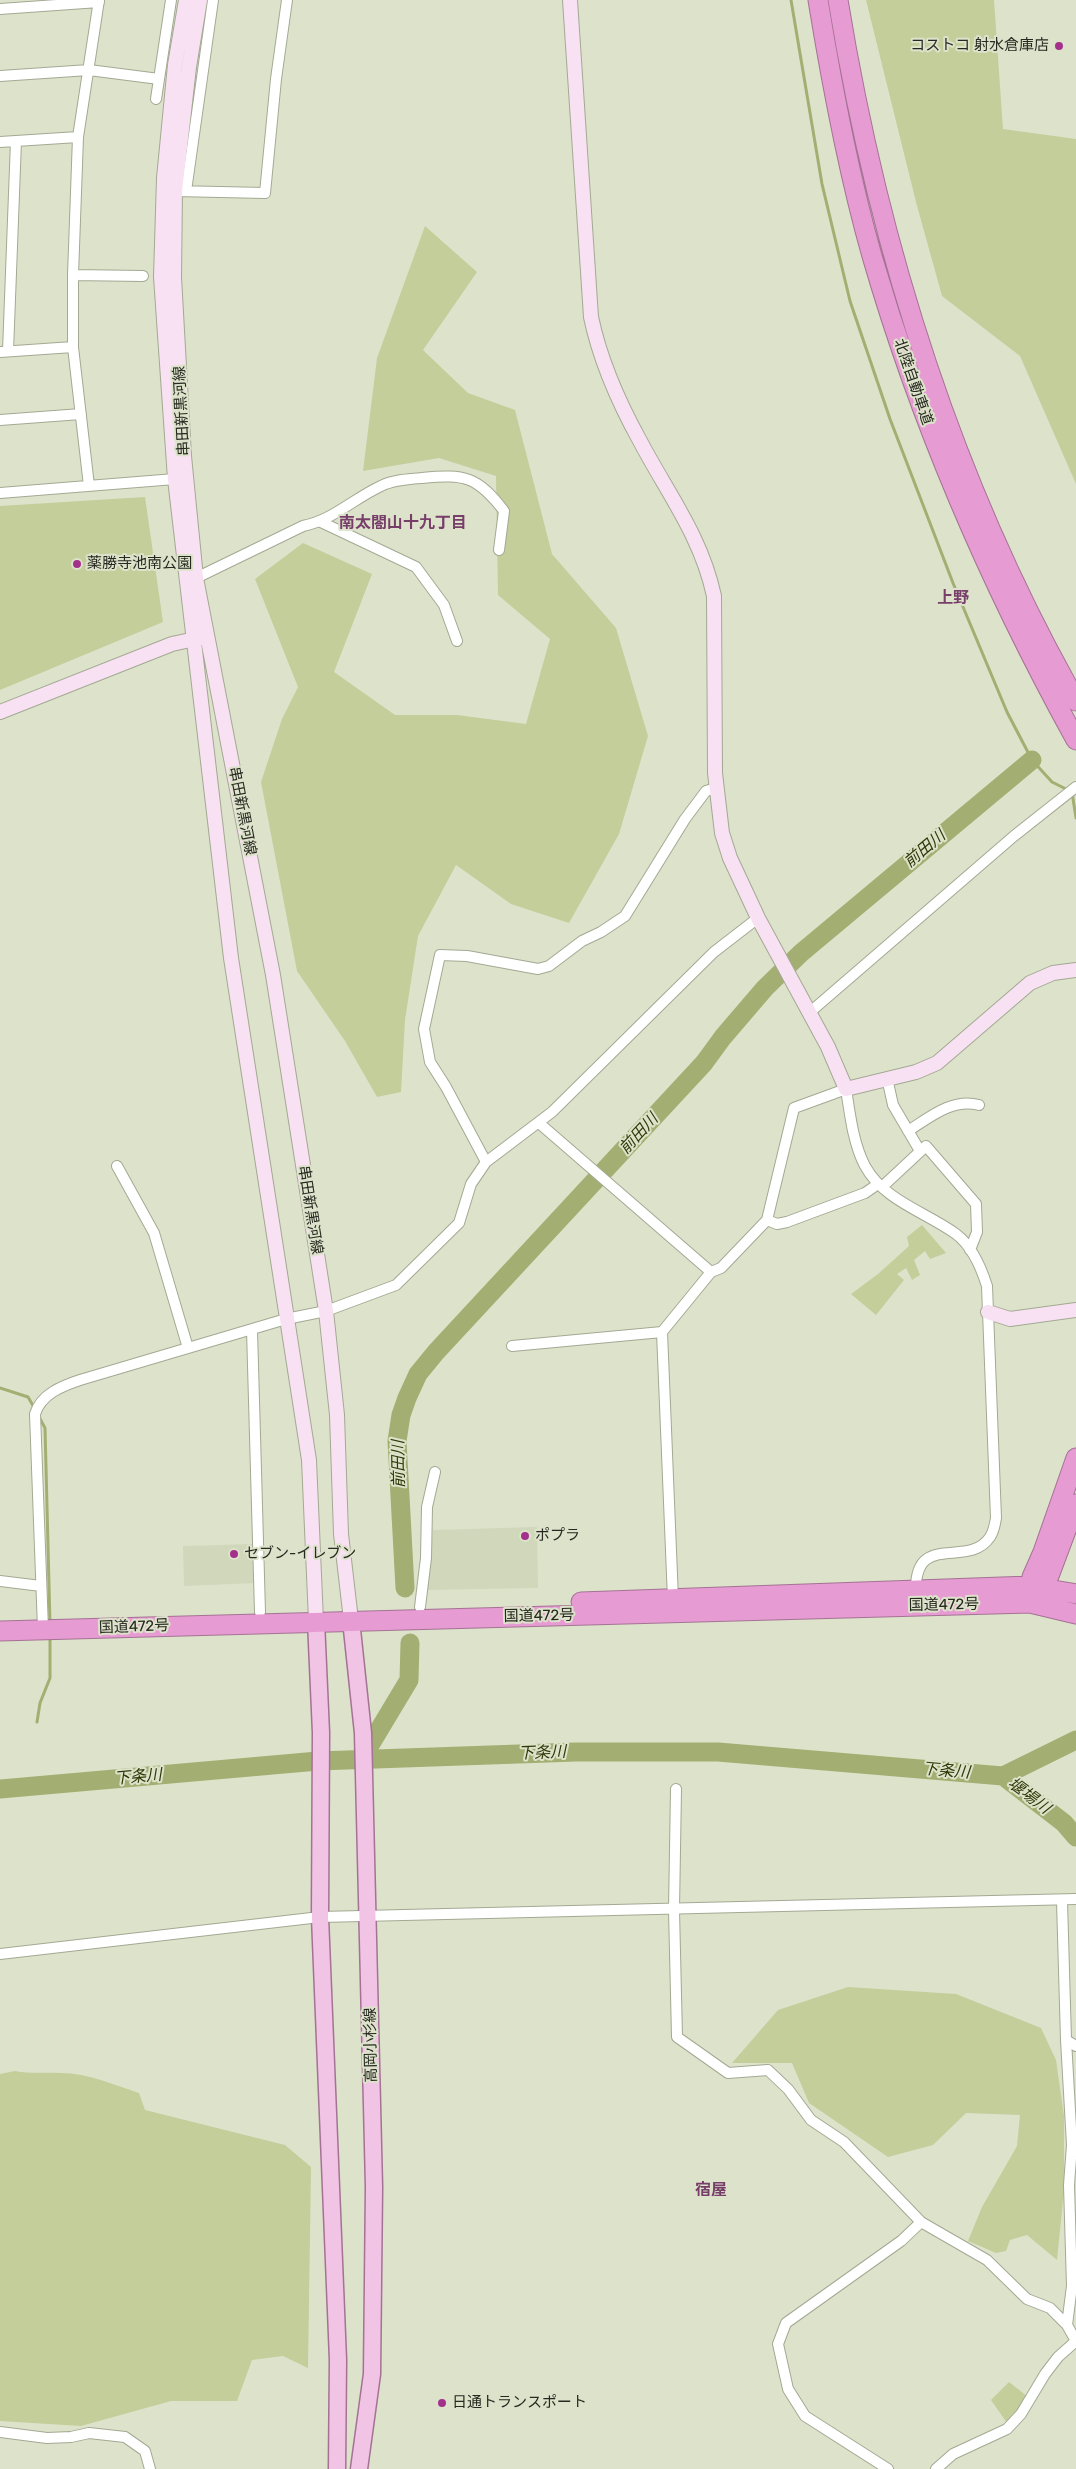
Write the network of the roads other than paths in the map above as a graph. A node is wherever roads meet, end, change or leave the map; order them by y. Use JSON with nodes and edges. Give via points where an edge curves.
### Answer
{"nodes":[{"id":1,"x":171,"y":0,"type":"edge"},
{"id":2,"x":186,"y":0,"type":"edge"},
{"id":3,"x":200,"y":0,"type":"edge"},
{"id":4,"x":213,"y":0,"type":"edge"},
{"id":5,"x":287,"y":0,"type":"edge"},
{"id":6,"x":570,"y":0,"type":"edge"},
{"id":7,"x":818,"y":0,"type":"edge"},
{"id":8,"x":838,"y":0,"type":"edge"},
{"id":9,"x":99,"y":1,"type":"edge"},
{"id":10,"x":0,"y":9,"type":"edge"},
{"id":11,"x":90,"y":70,"type":"junction"},
{"id":12,"x":0,"y":76,"type":"edge"},
{"id":13,"x":159,"y":79,"type":"junction"},
{"id":14,"x":156,"y":99,"type":"dead end"},
{"id":15,"x":78,"y":137,"type":"junction"},
{"id":16,"x":16,"y":140,"type":"junction"},
{"id":17,"x":0,"y":142,"type":"edge"},
{"id":18,"x":180,"y":191,"type":"junction"},
{"id":19,"x":73,"y":275,"type":"junction"},
{"id":20,"x":143,"y":276,"type":"dead end"},
{"id":21,"x":74,"y":347,"type":"junction"},
{"id":22,"x":4,"y":352,"type":"edge"},
{"id":23,"x":81,"y":414,"type":"junction"},
{"id":24,"x":0,"y":420,"type":"edge"},
{"id":25,"x":175,"y":479,"type":"junction"},
{"id":26,"x":89,"y":486,"type":"junction"},
{"id":27,"x":0,"y":493,"type":"edge"},
{"id":28,"x":321,"y":522,"type":"junction"},
{"id":29,"x":499,"y":550,"type":"dead end"},
{"id":30,"x":196,"y":578,"type":"junction"},
{"id":31,"x":1016,"y":629,"type":"junction"},
{"id":32,"x":201,"y":638,"type":"junction"},
{"id":33,"x":457,"y":641,"type":"dead end"},
{"id":34,"x":1076,"y":701,"type":"edge"},
{"id":35,"x":0,"y":712,"type":"edge"},
{"id":36,"x":1076,"y":740,"type":"edge"},
{"id":37,"x":1076,"y":749,"type":"edge"},
{"id":38,"x":1076,"y":787,"type":"edge"},
{"id":39,"x":716,"y":788,"type":"junction"},
{"id":40,"x":758,"y":918,"type":"junction"},
{"id":41,"x":1076,"y":970,"type":"edge"},
{"id":42,"x":809,"y":1013,"type":"junction"},
{"id":43,"x":887,"y":1078,"type":"junction"},
{"id":44,"x":846,"y":1089,"type":"junction"},
{"id":45,"x":980,"y":1105,"type":"dead end"},
{"id":46,"x":539,"y":1123,"type":"junction"},
{"id":47,"x":908,"y":1131,"type":"junction"},
{"id":48,"x":920,"y":1151,"type":"junction"},
{"id":49,"x":486,"y":1162,"type":"junction"},
{"id":50,"x":117,"y":1166,"type":"dead end"},
{"id":51,"x":880,"y":1185,"type":"junction"},
{"id":52,"x":767,"y":1220,"type":"junction"},
{"id":53,"x":970,"y":1250,"type":"junction"},
{"id":54,"x":711,"y":1272,"type":"junction"},
{"id":55,"x":1076,"y":1310,"type":"edge"},
{"id":56,"x":326,"y":1311,"type":"junction"},
{"id":57,"x":988,"y":1312,"type":"junction"},
{"id":58,"x":286,"y":1319,"type":"junction"},
{"id":59,"x":252,"y":1330,"type":"junction"},
{"id":60,"x":662,"y":1332,"type":"junction"},
{"id":61,"x":512,"y":1346,"type":"dead end"},
{"id":62,"x":188,"y":1348,"type":"junction"},
{"id":63,"x":1076,"y":1458,"type":"edge"},
{"id":64,"x":435,"y":1472,"type":"dead end"},
{"id":65,"x":1076,"y":1504,"type":"edge"},
{"id":66,"x":0,"y":1580,"type":"edge"},
{"id":67,"x":41,"y":1586,"type":"junction"},
{"id":68,"x":1034,"y":1592,"type":"junction"},
{"id":69,"x":1076,"y":1594,"type":"edge"},
{"id":70,"x":916,"y":1598,"type":"junction"},
{"id":71,"x":673,"y":1600,"type":"junction"},
{"id":72,"x":420,"y":1607,"type":"junction"},
{"id":73,"x":260,"y":1612,"type":"junction"},
{"id":74,"x":1076,"y":1614,"type":"edge"},
{"id":75,"x":350,"y":1615,"type":"junction"},
{"id":76,"x":316,"y":1616,"type":"junction"},
{"id":77,"x":0,"y":1619,"type":"edge"},
{"id":78,"x":42,"y":1624,"type":"junction"},
{"id":79,"x":0,"y":1631,"type":"edge"},
{"id":80,"x":676,"y":1789,"type":"dead end"},
{"id":81,"x":1076,"y":1899,"type":"edge"},
{"id":82,"x":1062,"y":1901,"type":"junction"},
{"id":83,"x":674,"y":1910,"type":"junction"},
{"id":84,"x":369,"y":1915,"type":"junction"},
{"id":85,"x":320,"y":1917,"type":"junction"},
{"id":86,"x":0,"y":1954,"type":"edge"},
{"id":87,"x":1066,"y":2040,"type":"junction"},
{"id":88,"x":1076,"y":2046,"type":"edge"},
{"id":89,"x":1072,"y":2184,"type":"edge"},
{"id":90,"x":921,"y":2222,"type":"junction"},
{"id":91,"x":1067,"y":2326,"type":"junction"},
{"id":92,"x":1076,"y":2341,"type":"edge"},
{"id":93,"x":0,"y":2432,"type":"edge"},
{"id":94,"x":150,"y":2469,"type":"edge"},
{"id":95,"x":337,"y":2469,"type":"edge"},
{"id":96,"x":359,"y":2469,"type":"edge"},
{"id":97,"x":888,"y":2469,"type":"edge"},
{"id":98,"x":936,"y":2469,"type":"edge"}],
"edges":[{"from":1,"to":13,"type":"street"},
{"from":2,"to":25,"type":"main road","name":"串田新黒河線","via":[[164,178],[161,277]]},
{"from":3,"to":18,"type":"main road","name":"串田新黒河線","via":[[189,67]]},
{"from":4,"to":18,"type":"street"},
{"from":5,"to":18,"type":"street","via":[[265,194]]},
{"from":6,"to":39,"type":"main road","via":[[591,317],[597,347],[640,441],[700,547],[708,571],[714,596]]},
{"from":7,"to":31,"type":"highway","name":"北陸自動車道","via":[[855,190],[894,325],[934,441]]},
{"from":8,"to":34,"type":"highway","name":"北陸自動車道","via":[[874,185],[930,374],[1004,558]]},
{"from":9,"to":10,"type":"street"},
{"from":9,"to":11,"type":"street"},
{"from":11,"to":12,"type":"street"},
{"from":11,"to":13,"type":"street"},
{"from":11,"to":15,"type":"street"},
{"from":13,"to":14,"type":"street"},
{"from":15,"to":16,"type":"street"},
{"from":15,"to":19,"type":"street"},
{"from":16,"to":17,"type":"street"},
{"from":16,"to":22,"type":"street"},
{"from":18,"to":30,"type":"main road","name":"串田新黒河線","via":[[174,277]]},
{"from":19,"to":20,"type":"street"},
{"from":19,"to":21,"type":"street"},
{"from":21,"to":22,"type":"street"},
{"from":21,"to":23,"type":"street"},
{"from":23,"to":24,"type":"street"},
{"from":23,"to":26,"type":"street"},
{"from":25,"to":26,"type":"street"},
{"from":25,"to":32,"type":"main road","name":"串田新黒河線"},
{"from":26,"to":27,"type":"street"},
{"from":28,"to":29,"type":"street","via":[[382,486],[416,479],[464,478],[489,492],[504,511]]},
{"from":28,"to":30,"type":"street","via":[[303,526]]},
{"from":28,"to":33,"type":"street","via":[[416,567],[444,605]]},
{"from":30,"to":32,"type":"main road","name":"串田新黒河線"},
{"from":31,"to":36,"type":"highway","name":"北陸自動車道"},
{"from":31,"to":37,"type":"highway","via":[[1036,675]]},
{"from":32,"to":35,"type":"main road","via":[[172,644]]},
{"from":32,"to":56,"type":"main road","name":"串田新黒河線","via":[[238,787],[273,975]]},
{"from":32,"to":58,"type":"main road","name":"串田新黒河線","via":[[231,958]]},
{"from":38,"to":42,"type":"street","via":[[1014,836]]},
{"from":39,"to":40,"type":"main road","via":[[722,833]]},
{"from":39,"to":49,"type":"street","via":[[706,791],[685,819],[625,916],[549,966],[538,969],[467,956],[440,955],[424,1030],[430,1062]]},
{"from":40,"to":42,"type":"main road"},
{"from":40,"to":46,"type":"street","via":[[714,952]]},
{"from":41,"to":43,"type":"main road","via":[[1053,973],[1030,983],[937,1063],[916,1072]]},
{"from":42,"to":44,"type":"main road"},
{"from":43,"to":44,"type":"main road"},
{"from":43,"to":47,"type":"street","via":[[893,1105]]},
{"from":44,"to":51,"type":"street","via":[[856,1144]]},
{"from":44,"to":52,"type":"street","via":[[794,1108]]},
{"from":45,"to":47,"type":"street","via":[[942,1108]]},
{"from":46,"to":49,"type":"street"},
{"from":46,"to":54,"type":"street"},
{"from":47,"to":48,"type":"street"},
{"from":48,"to":51,"type":"street"},
{"from":48,"to":53,"type":"street","via":[[926,1146],[976,1204],[977,1232]]},
{"from":49,"to":56,"type":"street","via":[[471,1184],[459,1223],[396,1285]]},
{"from":50,"to":62,"type":"street","via":[[154,1233]]},
{"from":51,"to":52,"type":"street","via":[[787,1222],[777,1224]]},
{"from":51,"to":53,"type":"street","via":[[903,1203],[957,1235]]},
{"from":52,"to":54,"type":"street","via":[[721,1268]]},
{"from":53,"to":57,"type":"street","via":[[981,1267],[987,1286]]},
{"from":54,"to":60,"type":"street"},
{"from":55,"to":57,"type":"main road","via":[[1010,1320]]},
{"from":56,"to":58,"type":"street"},
{"from":56,"to":75,"type":"main road","name":"串田新黒河線","via":[[337,1415],[341,1534]]},
{"from":57,"to":70,"type":"street","via":[[994,1529],[990,1537],[977,1547],[927,1558],[918,1569]]},
{"from":58,"to":59,"type":"street"},
{"from":58,"to":76,"type":"main road","name":"串田新黒河線","via":[[309,1460]]},
{"from":59,"to":62,"type":"street"},
{"from":59,"to":73,"type":"street"},
{"from":60,"to":61,"type":"street"},
{"from":60,"to":71,"type":"street"},
{"from":62,"to":67,"type":"street","via":[[61,1386],[37,1407]]},
{"from":63,"to":68,"type":"highway"},
{"from":64,"to":72,"type":"street","via":[[427,1507],[426,1558]]},
{"from":65,"to":68,"type":"highway","via":[[1055,1563]]},
{"from":66,"to":67,"type":"street"},
{"from":67,"to":78,"type":"street"},
{"from":68,"to":69,"type":"highway","name":"国道472号"},
{"from":68,"to":70,"type":"highway","name":"国道472号"},
{"from":68,"to":74,"type":"highway","name":"国道472号"},
{"from":70,"to":71,"type":"highway","name":"国道472号"},
{"from":70,"to":75,"type":"highway","name":"国道472号"},
{"from":71,"to":72,"type":"highway","name":"国道472号"},
{"from":72,"to":75,"type":"highway","name":"国道472号"},
{"from":73,"to":76,"type":"highway","name":"国道472号"},
{"from":73,"to":78,"type":"highway","name":"国道472号"},
{"from":75,"to":76,"type":"highway","name":"国道472号"},
{"from":75,"to":84,"type":"main road","name":"高岡小杉線","via":[[363,1733]]},
{"from":76,"to":78,"type":"highway","name":"国道472号"},
{"from":76,"to":85,"type":"main road","via":[[321,1733]]},
{"from":77,"to":78,"type":"highway","name":"国道472号"},
{"from":78,"to":79,"type":"highway","name":"国道472号"},
{"from":80,"to":83,"type":"street"},
{"from":81,"to":82,"type":"street"},
{"from":82,"to":83,"type":"street"},
{"from":82,"to":87,"type":"street"},
{"from":83,"to":84,"type":"street"},
{"from":83,"to":90,"type":"street","via":[[677,2038],[728,2073],[768,2070],[788,2089],[811,2120],[844,2142]]},
{"from":84,"to":85,"type":"street"},
{"from":84,"to":96,"type":"main road","name":"高岡小杉線","via":[[374,2187],[372,2374]]},
{"from":85,"to":86,"type":"street"},
{"from":85,"to":95,"type":"main road","via":[[338,2351]]},
{"from":87,"to":88,"type":"street"},
{"from":87,"to":89,"type":"street"},
{"from":89,"to":91,"type":"street","via":[[1072,2286]]},
{"from":90,"to":91,"type":"street","via":[[987,2260],[1027,2299],[1050,2308]]},
{"from":90,"to":97,"type":"street","via":[[901,2241],[786,2323],[778,2344],[788,2390],[806,2416]]},
{"from":91,"to":92,"type":"street"},
{"from":92,"to":98,"type":"street","via":[[1049,2368],[1021,2414],[1007,2429],[953,2454]]},
{"from":93,"to":94,"type":"street","via":[[47,2438],[89,2433],[125,2437],[145,2451]]}]}
